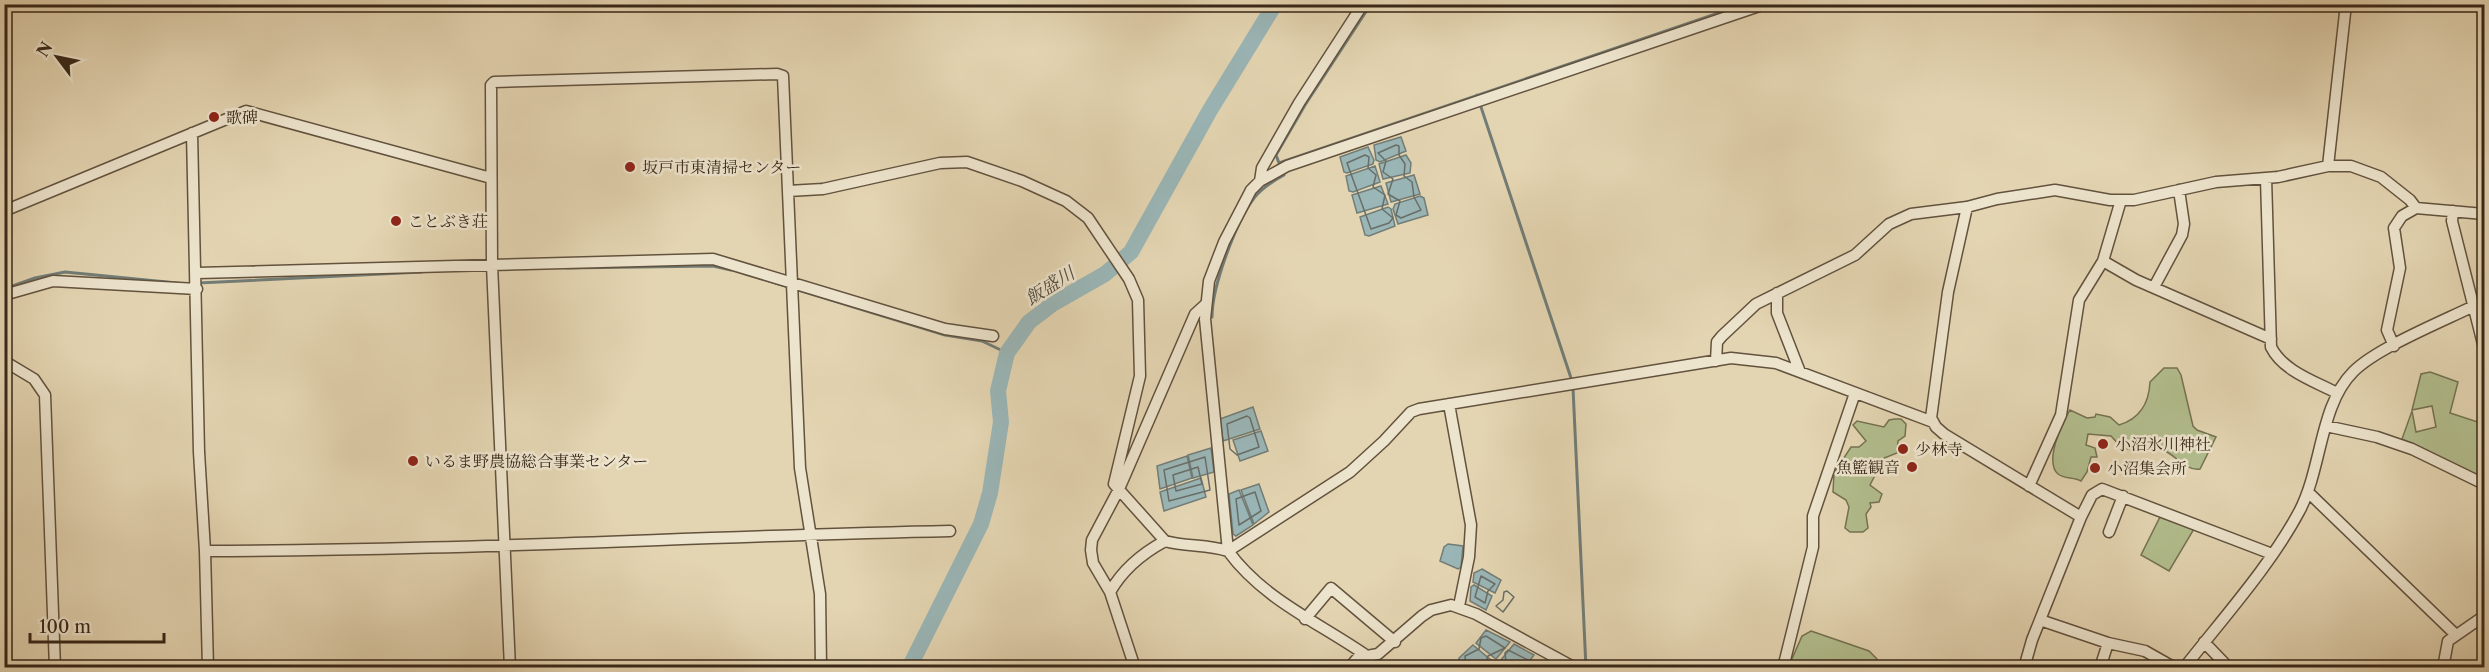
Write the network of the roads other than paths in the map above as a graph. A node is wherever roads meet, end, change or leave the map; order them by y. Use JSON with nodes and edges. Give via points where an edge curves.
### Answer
{"nodes":[{"id":1,"x":1363,"y":4,"type":"edge"},
{"id":2,"x":1765,"y":4,"type":"edge"},
{"id":3,"x":2346,"y":4,"type":"edge"},
{"id":4,"x":192,"y":133,"type":"junction"},
{"id":5,"x":2328,"y":165,"type":"junction"},
{"id":6,"x":491,"y":178,"type":"junction"},
{"id":7,"x":2266,"y":178,"type":"junction"},
{"id":8,"x":1260,"y":181,"type":"junction"},
{"id":9,"x":2179,"y":190,"type":"junction"},
{"id":10,"x":788,"y":191,"type":"junction"},
{"id":11,"x":2121,"y":200,"type":"junction"},
{"id":12,"x":1967,"y":207,"type":"junction"},
{"id":13,"x":2416,"y":208,"type":"junction"},
{"id":14,"x":2453,"y":211,"type":"junction"},
{"id":15,"x":4,"y":212,"type":"edge"},
{"id":16,"x":2484,"y":214,"type":"edge"},
{"id":17,"x":2103,"y":261,"type":"junction"},
{"id":18,"x":492,"y":265,"type":"junction"},
{"id":19,"x":197,"y":273,"type":"junction"},
{"id":20,"x":791,"y":283,"type":"junction"},
{"id":21,"x":2154,"y":287,"type":"junction"},
{"id":22,"x":197,"y":289,"type":"junction"},
{"id":23,"x":1777,"y":293,"type":"junction"},
{"id":24,"x":4,"y":295,"type":"edge"},
{"id":25,"x":2484,"y":301,"type":"edge"},
{"id":26,"x":1206,"y":304,"type":"junction"},
{"id":27,"x":2472,"y":307,"type":"junction"},
{"id":28,"x":993,"y":336,"type":"dead end"},
{"id":29,"x":2271,"y":339,"type":"junction"},
{"id":30,"x":2394,"y":346,"type":"junction"},
{"id":31,"x":2484,"y":348,"type":"edge"},
{"id":32,"x":4,"y":361,"type":"edge"},
{"id":33,"x":1716,"y":361,"type":"junction"},
{"id":34,"x":1800,"y":372,"type":"junction"},
{"id":35,"x":1855,"y":393,"type":"junction"},
{"id":36,"x":2337,"y":393,"type":"junction"},
{"id":37,"x":1449,"y":404,"type":"junction"},
{"id":38,"x":1933,"y":422,"type":"junction"},
{"id":39,"x":2326,"y":426,"type":"junction"},
{"id":40,"x":2484,"y":484,"type":"edge"},
{"id":41,"x":2029,"y":486,"type":"junction"},
{"id":42,"x":1119,"y":489,"type":"junction"},
{"id":43,"x":2308,"y":492,"type":"junction"},
{"id":44,"x":2123,"y":496,"type":"junction"},
{"id":45,"x":2081,"y":517,"type":"junction"},
{"id":46,"x":950,"y":531,"type":"dead end"},
{"id":47,"x":2109,"y":532,"type":"dead end"},
{"id":48,"x":808,"y":534,"type":"junction"},
{"id":49,"x":1165,"y":542,"type":"junction"},
{"id":50,"x":503,"y":546,"type":"junction"},
{"id":51,"x":205,"y":551,"type":"junction"},
{"id":52,"x":1228,"y":551,"type":"junction"},
{"id":53,"x":2272,"y":554,"type":"junction"},
{"id":54,"x":1110,"y":592,"type":"junction"},
{"id":55,"x":1459,"y":606,"type":"junction"},
{"id":56,"x":2484,"y":616,"type":"edge"},
{"id":57,"x":1305,"y":619,"type":"junction"},
{"id":58,"x":2040,"y":620,"type":"junction"},
{"id":59,"x":2456,"y":635,"type":"junction"},
{"id":60,"x":1395,"y":642,"type":"junction"},
{"id":61,"x":2204,"y":642,"type":"junction"},
{"id":62,"x":2108,"y":643,"type":"junction"},
{"id":63,"x":1362,"y":653,"type":"junction"},
{"id":64,"x":55,"y":668,"type":"edge"},
{"id":65,"x":208,"y":668,"type":"edge"},
{"id":66,"x":510,"y":668,"type":"edge"},
{"id":67,"x":821,"y":668,"type":"edge"},
{"id":68,"x":1135,"y":668,"type":"edge"},
{"id":69,"x":1349,"y":668,"type":"edge"},
{"id":70,"x":1575,"y":668,"type":"edge"},
{"id":71,"x":1783,"y":668,"type":"edge"},
{"id":72,"x":2024,"y":668,"type":"edge"},
{"id":73,"x":2100,"y":668,"type":"edge"},
{"id":74,"x":2175,"y":668,"type":"edge"},
{"id":75,"x":2184,"y":668,"type":"edge"},
{"id":76,"x":2229,"y":668,"type":"edge"},
{"id":77,"x":2443,"y":668,"type":"edge"}],
"edges":[{"from":1,"to":8,"type":"street","via":[[1299,103],[1262,168]]},
{"from":2,"to":8,"type":"street","via":[[1287,166]]},
{"from":3,"to":5,"type":"street"},
{"from":4,"to":6,"type":"street","via":[[246,111]]},
{"from":4,"to":15,"type":"street"},
{"from":4,"to":19,"type":"street"},
{"from":5,"to":7,"type":"street"},
{"from":5,"to":13,"type":"street","via":[[2351,166],[2381,177]]},
{"from":6,"to":10,"type":"street","via":[[494,82],[777,74],[783,76]]},
{"from":6,"to":18,"type":"street"},
{"from":7,"to":9,"type":"street"},
{"from":7,"to":29,"type":"street"},
{"from":8,"to":26,"type":"street","via":[[1244,200],[1224,242],[1209,281]]},
{"from":9,"to":11,"type":"street"},
{"from":9,"to":21,"type":"street","via":[[2182,235]]},
{"from":10,"to":20,"type":"street"},
{"from":10,"to":42,"type":"street","via":[[823,189],[940,164],[967,162],[1066,201],[1088,219],[1129,279],[1138,300],[1140,376],[1114,484]]},
{"from":11,"to":12,"type":"street","via":[[2055,190]]},
{"from":11,"to":17,"type":"street"},
{"from":12,"to":23,"type":"street","via":[[1899,218],[1855,255]]},
{"from":12,"to":38,"type":"street","via":[[1948,292]]},
{"from":13,"to":14,"type":"street"},
{"from":13,"to":30,"type":"street","via":[[2402,216],[2394,228],[2400,268],[2386,330]]},
{"from":14,"to":16,"type":"street"},
{"from":14,"to":27,"type":"street"},
{"from":17,"to":21,"type":"street"},
{"from":17,"to":41,"type":"street","via":[[2079,300],[2061,415]]},
{"from":18,"to":19,"type":"street"},
{"from":18,"to":20,"type":"street","via":[[713,259]]},
{"from":18,"to":50,"type":"street"},
{"from":19,"to":22,"type":"street"},
{"from":20,"to":28,"type":"street","via":[[945,329]]},
{"from":20,"to":48,"type":"street","via":[[800,468]]},
{"from":21,"to":29,"type":"street"},
{"from":22,"to":24,"type":"street","via":[[53,281]]},
{"from":22,"to":51,"type":"street"},
{"from":23,"to":33,"type":"street","via":[[1742,314],[1722,336],[1717,342]]},
{"from":23,"to":34,"type":"street","via":[[1777,313]]},
{"from":25,"to":27,"type":"street"},
{"from":26,"to":42,"type":"street","via":[[1195,314]]},
{"from":26,"to":52,"type":"street"},
{"from":27,"to":30,"type":"street"},
{"from":27,"to":31,"type":"street"},
{"from":29,"to":36,"type":"street","via":[[2277,359]]},
{"from":30,"to":36,"type":"street","via":[[2354,371]]},
{"from":32,"to":64,"type":"street","via":[[34,379],[45,395]]},
{"from":33,"to":34,"type":"street","via":[[1755,360]]},
{"from":33,"to":37,"type":"street"},
{"from":34,"to":35,"type":"street"},
{"from":35,"to":38,"type":"street"},
{"from":35,"to":71,"type":"street","via":[[1813,516],[1814,548]]},
{"from":36,"to":39,"type":"street"},
{"from":37,"to":52,"type":"street","via":[[1411,412],[1350,472]]},
{"from":37,"to":55,"type":"street","via":[[1471,525]]},
{"from":38,"to":41,"type":"street","via":[[1944,434]]},
{"from":39,"to":40,"type":"street","via":[[2412,449]]},
{"from":39,"to":43,"type":"street"},
{"from":41,"to":45,"type":"street"},
{"from":42,"to":49,"type":"street"},
{"from":42,"to":54,"type":"street","via":[[1092,540],[1091,550]]},
{"from":43,"to":53,"type":"street"},
{"from":43,"to":59,"type":"street"},
{"from":44,"to":45,"type":"street","via":[[2102,489],[2092,495]]},
{"from":44,"to":47,"type":"street"},
{"from":44,"to":53,"type":"street"},
{"from":45,"to":58,"type":"street"},
{"from":46,"to":48,"type":"street"},
{"from":48,"to":50,"type":"street"},
{"from":48,"to":67,"type":"street","via":[[820,594]]},
{"from":49,"to":52,"type":"street"},
{"from":49,"to":54,"type":"street","via":[[1131,564]]},
{"from":50,"to":51,"type":"street"},
{"from":50,"to":66,"type":"street"},
{"from":51,"to":65,"type":"street"},
{"from":52,"to":57,"type":"street","via":[[1274,597]]},
{"from":53,"to":61,"type":"street"},
{"from":54,"to":68,"type":"street"},
{"from":55,"to":60,"type":"street","via":[[1431,610]]},
{"from":55,"to":70,"type":"street"},
{"from":56,"to":59,"type":"street"},
{"from":57,"to":60,"type":"street","via":[[1331,588]]},
{"from":57,"to":63,"type":"street"},
{"from":58,"to":62,"type":"street"},
{"from":58,"to":72,"type":"street"},
{"from":59,"to":77,"type":"street","via":[[2445,647]]},
{"from":60,"to":63,"type":"street","via":[[1378,654]]},
{"from":61,"to":75,"type":"street"},
{"from":61,"to":76,"type":"street"},
{"from":62,"to":73,"type":"street"},
{"from":62,"to":74,"type":"street","via":[[2145,651]]},
{"from":63,"to":69,"type":"street"}]}
